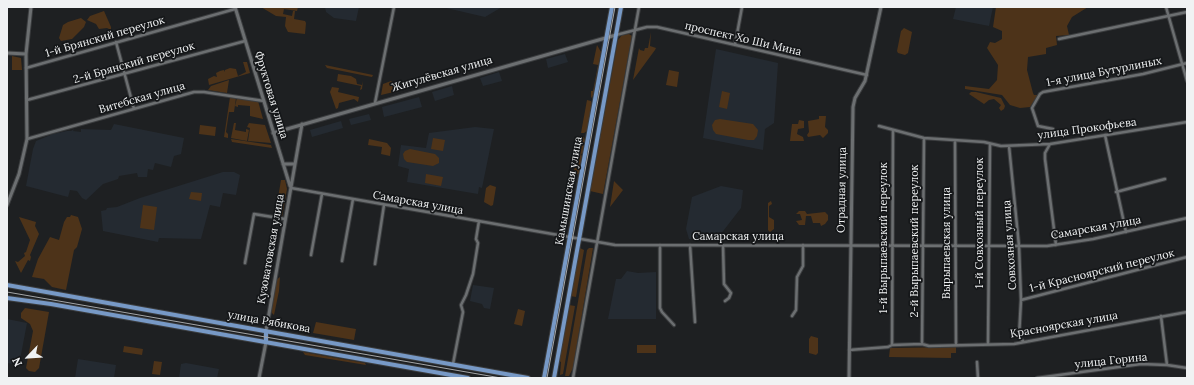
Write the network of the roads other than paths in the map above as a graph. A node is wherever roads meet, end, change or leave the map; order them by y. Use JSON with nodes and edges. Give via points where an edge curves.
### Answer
{"nodes":[{"id":1,"x":31,"y":7,"type":"edge"},
{"id":2,"x":394,"y":7,"type":"edge"},
{"id":3,"x":612,"y":7,"type":"edge"},
{"id":4,"x":621,"y":7,"type":"edge"},
{"id":5,"x":639,"y":7,"type":"edge"},
{"id":6,"x":742,"y":7,"type":"edge"},
{"id":7,"x":881,"y":7,"type":"edge"},
{"id":8,"x":1166,"y":7,"type":"edge"},
{"id":9,"x":235,"y":8,"type":"edge"},
{"id":10,"x":1187,"y":12,"type":"edge"},
{"id":11,"x":1168,"y":15,"type":"junction"},
{"id":12,"x":636,"y":29,"type":"junction"},
{"id":13,"x":616,"y":35,"type":"junction"},
{"id":14,"x":606,"y":38,"type":"junction"},
{"id":15,"x":1059,"y":39,"type":"dead end"},
{"id":16,"x":245,"y":41,"type":"junction"},
{"id":17,"x":116,"y":42,"type":"junction"},
{"id":18,"x":735,"y":45,"type":"junction"},
{"id":19,"x":7,"y":53,"type":"edge"},
{"id":20,"x":26,"y":54,"type":"junction"},
{"id":21,"x":1187,"y":63,"type":"edge"},
{"id":22,"x":1182,"y":64,"type":"junction"},
{"id":23,"x":26,"y":68,"type":"junction"},
{"id":24,"x":123,"y":74,"type":"junction"},
{"id":25,"x":867,"y":75,"type":"junction"},
{"id":26,"x":1187,"y":81,"type":"edge"},
{"id":27,"x":27,"y":100,"type":"junction"},
{"id":28,"x":264,"y":101,"type":"junction"},
{"id":29,"x":375,"y":103,"type":"junction"},
{"id":30,"x":134,"y":109,"type":"junction"},
{"id":31,"x":1187,"y":122,"type":"edge"},
{"id":32,"x":302,"y":124,"type":"junction"},
{"id":33,"x":879,"y":126,"type":"dead end"},
{"id":34,"x":1053,"y":129,"type":"dead end"},
{"id":35,"x":893,"y":130,"type":"junction"},
{"id":36,"x":273,"y":133,"type":"junction"},
{"id":37,"x":1105,"y":135,"type":"junction"},
{"id":38,"x":924,"y":138,"type":"junction"},
{"id":39,"x":26,"y":139,"type":"junction"},
{"id":40,"x":955,"y":142,"type":"junction"},
{"id":41,"x":990,"y":144,"type":"junction"},
{"id":42,"x":1050,"y":144,"type":"junction"},
{"id":43,"x":1009,"y":146,"type":"junction"},
{"id":44,"x":283,"y":164,"type":"junction"},
{"id":45,"x":295,"y":164,"type":"junction"},
{"id":46,"x":1165,"y":179,"type":"dead end"},
{"id":47,"x":291,"y":188,"type":"junction"},
{"id":48,"x":1116,"y":192,"type":"junction"},
{"id":49,"x":322,"y":194,"type":"junction"},
{"id":50,"x":353,"y":199,"type":"junction"},
{"id":51,"x":7,"y":205,"type":"edge"},
{"id":52,"x":384,"y":205,"type":"junction"},
{"id":53,"x":1187,"y":218,"type":"edge"},
{"id":54,"x":285,"y":219,"type":"junction"},
{"id":55,"x":479,"y":221,"type":"junction"},
{"id":56,"x":1126,"y":232,"type":"junction"},
{"id":57,"x":570,"y":237,"type":"junction"},
{"id":58,"x":578,"y":238,"type":"junction"},
{"id":59,"x":597,"y":242,"type":"junction"},
{"id":60,"x":660,"y":245,"type":"junction"},
{"id":61,"x":690,"y":245,"type":"junction"},
{"id":62,"x":723,"y":245,"type":"junction"},
{"id":63,"x":803,"y":245,"type":"junction"},
{"id":64,"x":850,"y":245,"type":"junction"},
{"id":65,"x":1056,"y":245,"type":"junction"},
{"id":66,"x":892,"y":246,"type":"junction"},
{"id":67,"x":923,"y":246,"type":"junction"},
{"id":68,"x":955,"y":246,"type":"junction"},
{"id":69,"x":988,"y":246,"type":"junction"},
{"id":70,"x":1019,"y":246,"type":"junction"},
{"id":71,"x":312,"y":255,"type":"dead end"},
{"id":72,"x":1187,"y":257,"type":"edge"},
{"id":73,"x":342,"y":261,"type":"dead end"},
{"id":74,"x":245,"y":262,"type":"dead end"},
{"id":75,"x":375,"y":264,"type":"dead end"},
{"id":76,"x":7,"y":285,"type":"edge"},
{"id":77,"x":7,"y":298,"type":"edge"},
{"id":78,"x":1021,"y":300,"type":"junction"},
{"id":79,"x":725,"y":301,"type":"dead end"},
{"id":80,"x":1187,"y":312,"type":"edge"},
{"id":81,"x":792,"y":316,"type":"dead end"},
{"id":82,"x":1160,"y":316,"type":"junction"},
{"id":83,"x":694,"y":322,"type":"dead end"},
{"id":84,"x":674,"y":325,"type":"dead end"},
{"id":85,"x":266,"y":331,"type":"junction"},
{"id":86,"x":1019,"y":337,"type":"junction"},
{"id":87,"x":1023,"y":341,"type":"junction"},
{"id":88,"x":266,"y":342,"type":"junction"},
{"id":89,"x":922,"y":344,"type":"junction"},
{"id":90,"x":956,"y":344,"type":"junction"},
{"id":91,"x":988,"y":344,"type":"junction"},
{"id":92,"x":1014,"y":344,"type":"junction"},
{"id":93,"x":892,"y":345,"type":"junction"},
{"id":94,"x":849,"y":350,"type":"junction"},
{"id":95,"x":977,"y":362,"type":"dead end"},
{"id":96,"x":453,"y":365,"type":"junction"},
{"id":97,"x":1167,"y":365,"type":"junction"},
{"id":98,"x":1187,"y":368,"type":"edge"},
{"id":99,"x":259,"y":378,"type":"edge"},
{"id":100,"x":468,"y":378,"type":"edge"},
{"id":101,"x":528,"y":378,"type":"edge"},
{"id":102,"x":544,"y":378,"type":"edge"},
{"id":103,"x":554,"y":378,"type":"edge"},
{"id":104,"x":573,"y":378,"type":"edge"},
{"id":105,"x":849,"y":378,"type":"edge"},
{"id":106,"x":978,"y":378,"type":"edge"},
{"id":107,"x":1037,"y":378,"type":"edge"}],
"edges":[{"from":1,"to":20,"type":"street"},
{"from":2,"to":29,"type":"street"},
{"from":3,"to":14,"type":"main road","name":"Камышинская улица"},
{"from":4,"to":13,"type":"main road","name":"Камышинская улица"},
{"from":5,"to":12,"type":"street"},
{"from":6,"to":18,"type":"street"},
{"from":7,"to":25,"type":"street","name":"Отрадная улица"},
{"from":8,"to":11,"type":"street"},
{"from":9,"to":16,"type":"street","name":"Фруктовая улица"},
{"from":9,"to":17,"type":"street","name":"1-й Брянский переулок"},
{"from":10,"to":11,"type":"street"},
{"from":11,"to":15,"type":"street"},
{"from":11,"to":22,"type":"street"},
{"from":12,"to":13,"type":"street","name":"проспект Хо Ши Мина"},
{"from":12,"to":18,"type":"street","name":"проспект Хо Ши Мина","via":[[657,27]]},
{"from":12,"to":59,"type":"street"},
{"from":13,"to":14,"type":"street","name":"Жигулёвская улица"},
{"from":13,"to":58,"type":"main road","name":"Камышинская улица"},
{"from":14,"to":29,"type":"street","name":"Жигулёвская улица"},
{"from":14,"to":57,"type":"main road","name":"Камышинская улица"},
{"from":16,"to":24,"type":"street","name":"2-й Брянский переулок"},
{"from":16,"to":28,"type":"street","name":"Фруктовая улица"},
{"from":17,"to":23,"type":"street","name":"1-й Брянский переулок"},
{"from":17,"to":24,"type":"street"},
{"from":18,"to":25,"type":"street","name":"проспект Хо Ши Мина"},
{"from":19,"to":20,"type":"street"},
{"from":20,"to":23,"type":"street"},
{"from":21,"to":22,"type":"street","name":"1-я улица Бутурлиных"},
{"from":22,"to":26,"type":"street"},
{"from":22,"to":34,"type":"street","name":"1-я улица Бутурлиных","via":[[1043,92],[1032,108],[1038,126]]},
{"from":23,"to":27,"type":"street"},
{"from":24,"to":27,"type":"street","name":"2-й Брянский переулок"},
{"from":24,"to":30,"type":"street"},
{"from":25,"to":64,"type":"street","name":"Отрадная улица","via":[[853,107]]},
{"from":27,"to":39,"type":"street"},
{"from":28,"to":30,"type":"street","name":"Витебская улица","via":[[197,92]]},
{"from":28,"to":36,"type":"street","name":"Фруктовая улица"},
{"from":29,"to":32,"type":"street","name":"Жигулёвская улица"},
{"from":30,"to":39,"type":"street","name":"Витебская улица"},
{"from":31,"to":37,"type":"street","name":"улица Прокофьева"},
{"from":32,"to":36,"type":"street","name":"Жигулёвская улица"},
{"from":32,"to":45,"type":"street","name":"Кузоватовская улица"},
{"from":33,"to":35,"type":"street","name":"1-й Совхозный переулок"},
{"from":35,"to":38,"type":"street","name":"1-й Совхозный переулок"},
{"from":35,"to":66,"type":"street","name":"1-й Вырыпаевский переулок"},
{"from":36,"to":44,"type":"street","name":"Фруктовая улица"},
{"from":37,"to":42,"type":"street","name":"улица Прокофьева"},
{"from":37,"to":48,"type":"street"},
{"from":38,"to":40,"type":"street","name":"1-й Совхозный переулок"},
{"from":38,"to":67,"type":"street","name":"2-й Вырыпаевский переулок"},
{"from":39,"to":51,"type":"street","via":[[19,174]]},
{"from":40,"to":41,"type":"street","name":"1-й Совхозный переулок"},
{"from":40,"to":68,"type":"street","name":"Вырыпаевская улица"},
{"from":41,"to":43,"type":"street","name":"улица Прокофьева"},
{"from":41,"to":69,"type":"street","name":"1-й Совхозный переулок"},
{"from":42,"to":43,"type":"street","name":"улица Прокофьева"},
{"from":42,"to":65,"type":"street","via":[[1045,158]]},
{"from":43,"to":70,"type":"street","name":"Совхозная улица"},
{"from":44,"to":45,"type":"street"},
{"from":44,"to":47,"type":"street","name":"Фруктовая улица"},
{"from":45,"to":47,"type":"street","name":"Кузоватовская улица"},
{"from":46,"to":48,"type":"street"},
{"from":47,"to":49,"type":"street","name":"Самарская улица"},
{"from":47,"to":54,"type":"street","name":"Кузоватовская улица"},
{"from":48,"to":56,"type":"street"},
{"from":49,"to":50,"type":"street","name":"Самарская улица"},
{"from":49,"to":71,"type":"street"},
{"from":50,"to":52,"type":"street","name":"Самарская улица"},
{"from":50,"to":73,"type":"street"},
{"from":52,"to":55,"type":"street","name":"Самарская улица"},
{"from":52,"to":75,"type":"street"},
{"from":53,"to":56,"type":"street","name":"Самарская улица"},
{"from":54,"to":74,"type":"street","via":[[254,214]]},
{"from":54,"to":85,"type":"street","name":"Кузоватовская улица"},
{"from":55,"to":57,"type":"street","name":"Самарская улица"},
{"from":55,"to":96,"type":"street","via":[[473,274],[461,305],[463,312]]},
{"from":56,"to":65,"type":"street","name":"Самарская улица"},
{"from":57,"to":58,"type":"street","name":"Самарская улица"},
{"from":57,"to":102,"type":"main road","name":"Камышинская улица"},
{"from":58,"to":59,"type":"street","name":"Самарская улица"},
{"from":58,"to":103,"type":"main road","name":"Камышинская улица"},
{"from":59,"to":60,"type":"street","name":"Самарская улица","via":[[615,245]]},
{"from":59,"to":104,"type":"street"},
{"from":60,"to":61,"type":"street","name":"Самарская улица"},
{"from":60,"to":84,"type":"street","via":[[660,308]]},
{"from":61,"to":62,"type":"street","name":"Самарская улица"},
{"from":61,"to":83,"type":"street"},
{"from":62,"to":63,"type":"street","name":"Самарская улица"},
{"from":62,"to":79,"type":"street","via":[[724,284],[725,288],[731,291]]},
{"from":63,"to":64,"type":"street","name":"Самарская улица"},
{"from":63,"to":81,"type":"street","via":[[803,266],[796,277],[796,310]]},
{"from":64,"to":66,"type":"street","name":"Самарская улица"},
{"from":64,"to":94,"type":"street","name":"Отрадная улица"},
{"from":65,"to":70,"type":"street","name":"Самарская улица"},
{"from":66,"to":67,"type":"street","name":"Самарская улица"},
{"from":66,"to":93,"type":"street","name":"1-й Вырыпаевский переулок"},
{"from":67,"to":68,"type":"street","name":"Самарская улица"},
{"from":67,"to":89,"type":"street","name":"2-й Вырыпаевский переулок"},
{"from":68,"to":69,"type":"street","name":"Самарская улица"},
{"from":68,"to":90,"type":"street","name":"Вырыпаевская улица"},
{"from":69,"to":70,"type":"street","name":"Самарская улица"},
{"from":69,"to":91,"type":"street","name":"1-й Совхозный переулок"},
{"from":70,"to":78,"type":"street","name":"Совхозная улица"},
{"from":72,"to":78,"type":"street","name":"1-й Красноярский переулок"},
{"from":76,"to":85,"type":"main road","name":"улица Рябикова"},
{"from":77,"to":88,"type":"main road","name":"улица Рябикова"},
{"from":78,"to":86,"type":"street","name":"Совхозная улица"},
{"from":80,"to":82,"type":"street","name":"Красноярская улица"},
{"from":82,"to":87,"type":"street","name":"Красноярская улица"},
{"from":82,"to":97,"type":"street"},
{"from":85,"to":88,"type":"main road","name":"Кузоватовская улица"},
{"from":85,"to":96,"type":"main road","name":"улица Рябикова"},
{"from":86,"to":87,"type":"street"},
{"from":86,"to":92,"type":"street"},
{"from":87,"to":92,"type":"street","name":"Красноярская улица"},
{"from":88,"to":99,"type":"street","name":"Кузоватовская улица"},
{"from":88,"to":100,"type":"main road","name":"улица Рябикова"},
{"from":89,"to":90,"type":"street","name":"Красноярская улица"},
{"from":89,"to":93,"type":"street","name":"Красноярская улица"},
{"from":90,"to":91,"type":"street","name":"Красноярская улица"},
{"from":91,"to":92,"type":"street","name":"Красноярская улица"},
{"from":93,"to":94,"type":"street","name":"Красноярская улица"},
{"from":94,"to":105,"type":"street","name":"Отрадная улица"},
{"from":95,"to":106,"type":"street"},
{"from":96,"to":101,"type":"main road","name":"улица Рябикова"},
{"from":97,"to":98,"type":"street","name":"улица Горина"},
{"from":97,"to":107,"type":"street","name":"улица Горина","via":[[1141,364]]}]}
